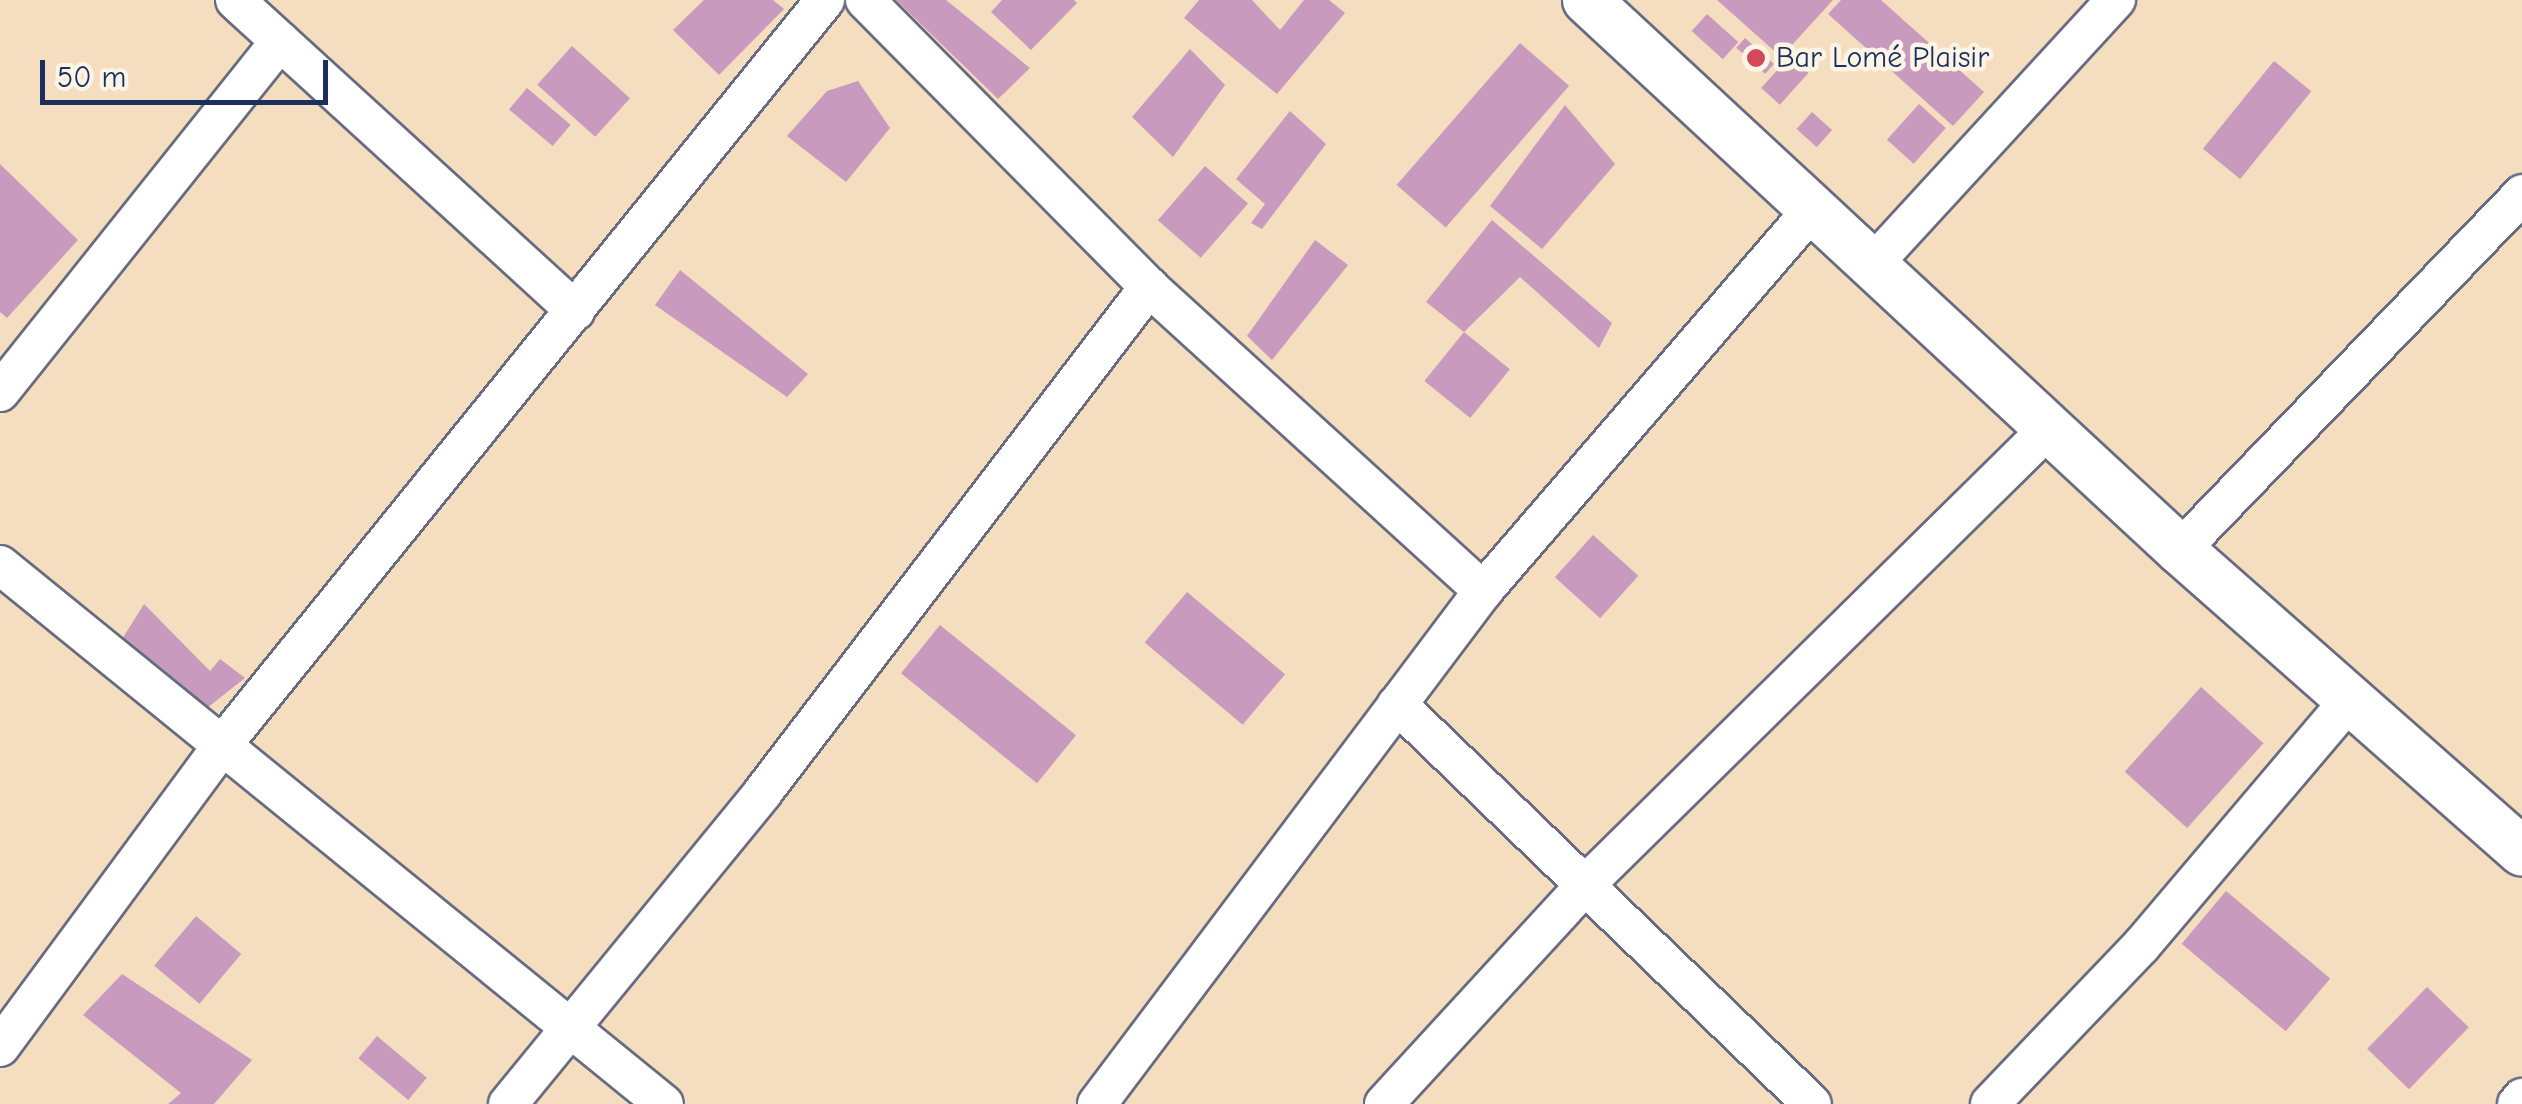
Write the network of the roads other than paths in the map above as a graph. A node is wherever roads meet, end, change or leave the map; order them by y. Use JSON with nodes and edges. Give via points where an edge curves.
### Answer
{"nodes":[{"id":1,"x":234,"y":0,"type":"edge"},
{"id":2,"x":824,"y":0,"type":"edge"},
{"id":3,"x":865,"y":0,"type":"edge"},
{"id":4,"x":1587,"y":0,"type":"edge"},
{"id":5,"x":2116,"y":0,"type":"edge"},
{"id":6,"x":280,"y":41,"type":"junction"},
{"id":7,"x":2522,"y":194,"type":"edge"},
{"id":8,"x":1811,"y":211,"type":"junction"},
{"id":9,"x":1873,"y":264,"type":"junction"},
{"id":10,"x":1149,"y":287,"type":"junction"},
{"id":11,"x":575,"y":311,"type":"junction"},
{"id":12,"x":0,"y":392,"type":"edge"},
{"id":13,"x":2048,"y":429,"type":"junction"},
{"id":14,"x":2180,"y":550,"type":"junction"},
{"id":15,"x":0,"y":565,"type":"edge"},
{"id":16,"x":1483,"y":591,"type":"junction"},
{"id":17,"x":2352,"y":697,"type":"junction"},
{"id":18,"x":1396,"y":704,"type":"junction"},
{"id":19,"x":223,"y":744,"type":"junction"},
{"id":20,"x":2519,"y":844,"type":"edge"},
{"id":21,"x":1586,"y":884,"type":"junction"},
{"id":22,"x":568,"y":1025,"type":"junction"},
{"id":23,"x":0,"y":1047,"type":"edge"},
{"id":24,"x":2522,"y":1098,"type":"edge"},
{"id":25,"x":508,"y":1104,"type":"edge"},
{"id":26,"x":664,"y":1104,"type":"edge"},
{"id":27,"x":1097,"y":1104,"type":"edge"},
{"id":28,"x":1384,"y":1104,"type":"edge"},
{"id":29,"x":1812,"y":1104,"type":"edge"},
{"id":30,"x":1990,"y":1104,"type":"edge"},
{"id":31,"x":2517,"y":1104,"type":"edge"}],
"edges":[{"from":1,"to":6,"type":"street"},
{"from":2,"to":11,"type":"street"},
{"from":3,"to":10,"type":"street"},
{"from":4,"to":8,"type":"street"},
{"from":5,"to":9,"type":"street"},
{"from":6,"to":11,"type":"street"},
{"from":6,"to":12,"type":"street"},
{"from":7,"to":14,"type":"street"},
{"from":8,"to":9,"type":"street"},
{"from":8,"to":16,"type":"street"},
{"from":9,"to":13,"type":"street"},
{"from":10,"to":16,"type":"street"},
{"from":10,"to":22,"type":"street","via":[[763,792]]},
{"from":11,"to":19,"type":"street"},
{"from":13,"to":14,"type":"street"},
{"from":13,"to":21,"type":"street"},
{"from":14,"to":17,"type":"street"},
{"from":15,"to":19,"type":"street"},
{"from":16,"to":18,"type":"street"},
{"from":17,"to":20,"type":"street"},
{"from":17,"to":30,"type":"street","via":[[2141,946]]},
{"from":18,"to":21,"type":"street"},
{"from":18,"to":27,"type":"street"},
{"from":19,"to":22,"type":"street"},
{"from":19,"to":23,"type":"street"},
{"from":21,"to":28,"type":"street"},
{"from":21,"to":29,"type":"street"},
{"from":22,"to":25,"type":"street"},
{"from":22,"to":26,"type":"street"},
{"from":24,"to":31,"type":"street"}]}
